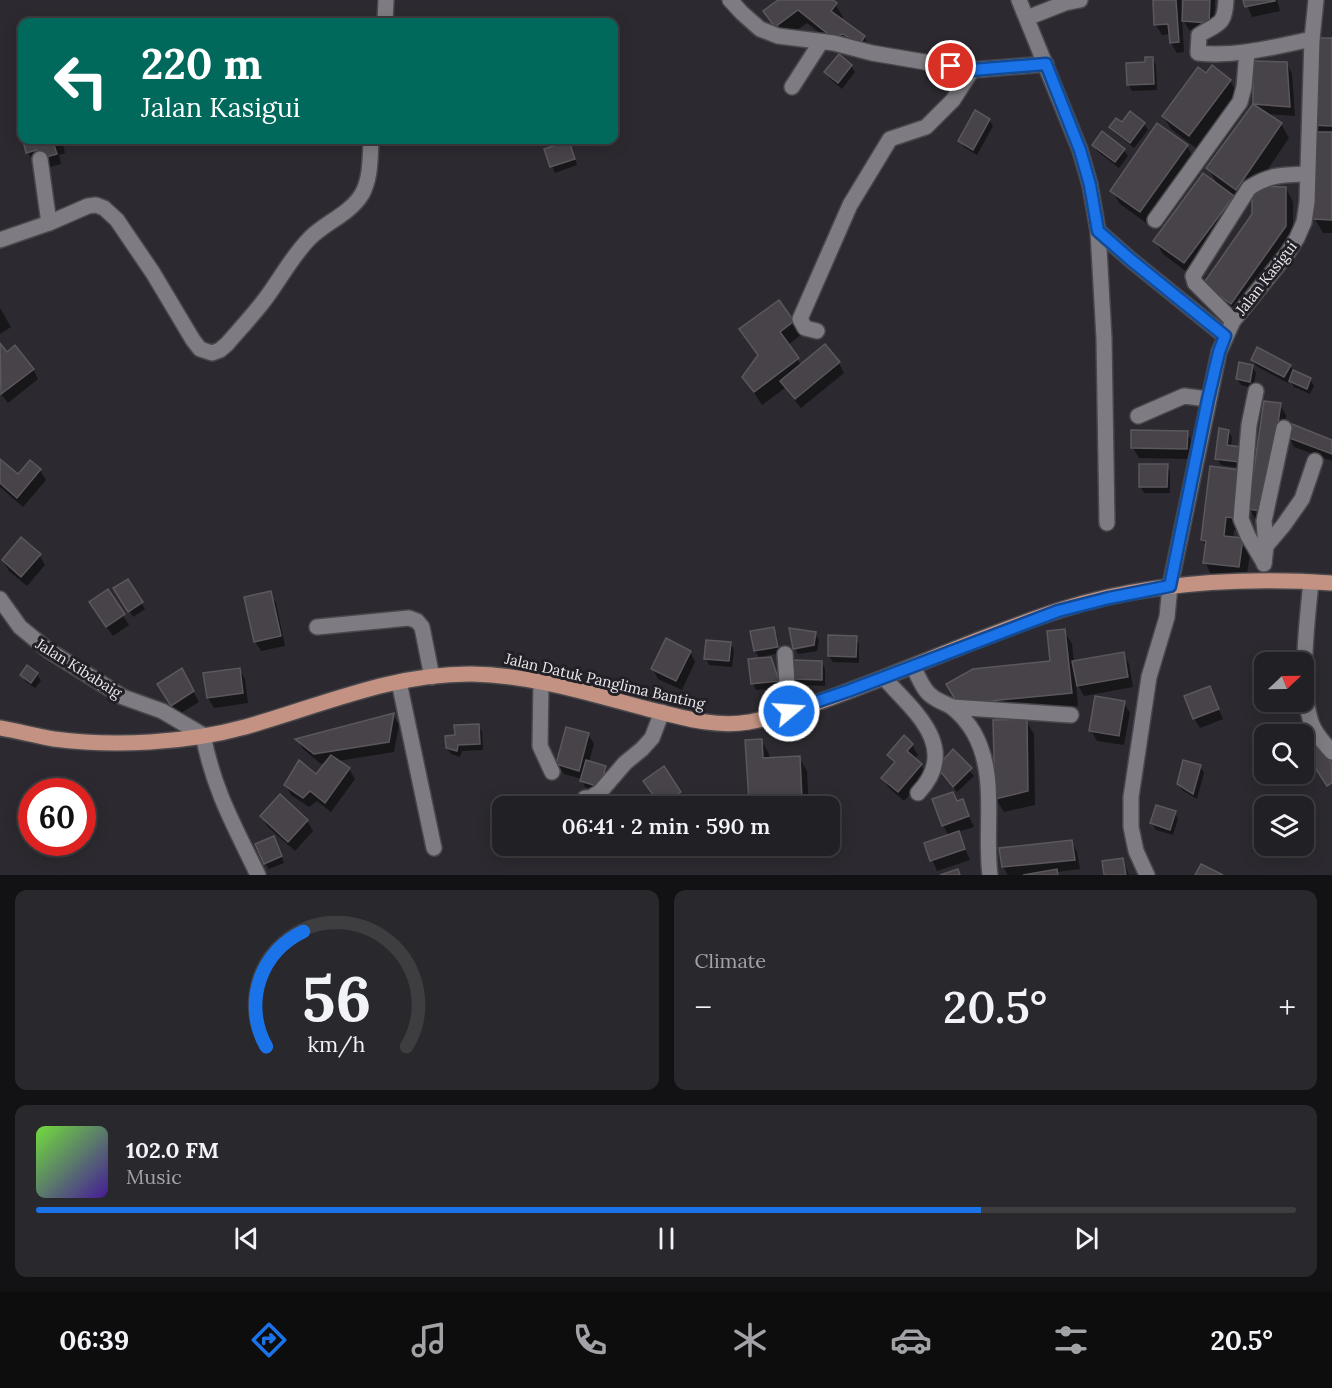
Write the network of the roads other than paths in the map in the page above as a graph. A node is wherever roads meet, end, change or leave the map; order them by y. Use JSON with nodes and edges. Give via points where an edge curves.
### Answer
{"nodes":[{"id":1,"x":386,"y":0,"type":"edge"},
{"id":2,"x":730,"y":0,"type":"edge"},
{"id":3,"x":1019,"y":0,"type":"edge"},
{"id":4,"x":1080,"y":0,"type":"edge"},
{"id":5,"x":1226,"y":0,"type":"edge"},
{"id":6,"x":1316,"y":0,"type":"edge"},
{"id":7,"x":385,"y":18,"type":"edge"},
{"id":8,"x":1027,"y":18,"type":"junction"},
{"id":9,"x":1312,"y":39,"type":"junction"},
{"id":10,"x":821,"y":42,"type":"junction"},
{"id":11,"x":1247,"y":52,"type":"junction"},
{"id":12,"x":1046,"y":64,"type":"junction"},
{"id":13,"x":972,"y":70,"type":"junction"},
{"id":14,"x":792,"y":87,"type":"dead end"},
{"id":15,"x":371,"y":144,"type":"edge"},
{"id":16,"x":40,"y":159,"type":"dead end"},
{"id":17,"x":1307,"y":174,"type":"junction"},
{"id":18,"x":1155,"y":220,"type":"dead end"},
{"id":19,"x":49,"y":223,"type":"junction"},
{"id":20,"x":1098,"y":231,"type":"junction"},
{"id":21,"x":0,"y":240,"type":"edge"},
{"id":22,"x":1233,"y":321,"type":"junction"},
{"id":23,"x":817,"y":331,"type":"dead end"},
{"id":24,"x":1225,"y":336,"type":"junction"},
{"id":25,"x":1256,"y":392,"type":"dead end"},
{"id":26,"x":1208,"y":399,"type":"junction"},
{"id":27,"x":1138,"y":417,"type":"dead end"},
{"id":28,"x":1284,"y":428,"type":"dead end"},
{"id":29,"x":1316,"y":461,"type":"dead end"},
{"id":30,"x":1107,"y":523,"type":"dead end"},
{"id":31,"x":1266,"y":546,"type":"junction"},
{"id":32,"x":1264,"y":563,"type":"junction"},
{"id":33,"x":1256,"y":581,"type":"junction"},
{"id":34,"x":1311,"y":582,"type":"junction"},
{"id":35,"x":1332,"y":583,"type":"edge"},
{"id":36,"x":1170,"y":586,"type":"junction"},
{"id":37,"x":0,"y":599,"type":"edge"},
{"id":38,"x":317,"y":627,"type":"dead end"},
{"id":39,"x":785,"y":654,"type":"dead end"},
{"id":40,"x":913,"y":667,"type":"junction"},
{"id":41,"x":432,"y":676,"type":"junction"},
{"id":42,"x":884,"y":678,"type":"junction"},
{"id":43,"x":399,"y":682,"type":"junction"},
{"id":44,"x":541,"y":682,"type":"junction"},
{"id":45,"x":952,"y":707,"type":"junction"},
{"id":46,"x":789,"y":711,"type":"junction"},
{"id":47,"x":662,"y":712,"type":"junction"},
{"id":48,"x":1071,"y":715,"type":"dead end"},
{"id":49,"x":0,"y":728,"type":"edge"},
{"id":50,"x":203,"y":735,"type":"junction"},
{"id":51,"x":1332,"y":752,"type":"edge"},
{"id":52,"x":552,"y":772,"type":"dead end"},
{"id":53,"x":918,"y":793,"type":"dead end"},
{"id":54,"x":593,"y":796,"type":"edge"},
{"id":55,"x":434,"y":848,"type":"dead end"},
{"id":56,"x":258,"y":875,"type":"edge"},
{"id":57,"x":990,"y":875,"type":"edge"},
{"id":58,"x":1147,"y":875,"type":"edge"}],
"edges":[{"from":1,"to":7,"type":"street"},
{"from":2,"to":10,"type":"street","via":[[760,29],[778,36]]},
{"from":3,"to":8,"type":"street"},
{"from":4,"to":8,"type":"street"},
{"from":5,"to":11,"type":"street","via":[[1222,22],[1199,35],[1198,53]]},
{"from":6,"to":9,"type":"street","name":"Jalan Kasigui"},
{"from":8,"to":12,"type":"street"},
{"from":9,"to":11,"type":"street"},
{"from":9,"to":17,"type":"street","name":"Jalan Kasigui"},
{"from":10,"to":13,"type":"street"},
{"from":10,"to":14,"type":"street"},
{"from":11,"to":18,"type":"street","via":[[1239,102]]},
{"from":12,"to":13,"type":"street"},
{"from":12,"to":20,"type":"street","via":[[1080,150]]},
{"from":13,"to":23,"type":"street","via":[[953,100],[926,128],[890,139],[869,172],[850,205],[800,319],[805,328]]},
{"from":15,"to":19,"type":"street","via":[[369,175],[362,195],[309,239],[227,344],[212,353],[200,350],[110,212],[96,205],[88,206]]},
{"from":16,"to":19,"type":"street"},
{"from":17,"to":22,"type":"street","name":"Jalan Kasigui","via":[[1304,222],[1297,238]]},
{"from":17,"to":22,"type":"street","via":[[1273,175],[1249,188],[1193,276],[1195,283]]},
{"from":19,"to":21,"type":"street"},
{"from":20,"to":24,"type":"street"},
{"from":20,"to":30,"type":"street"},
{"from":22,"to":24,"type":"street","name":"Jalan Kasigui"},
{"from":24,"to":26,"type":"street","name":"Jalan Kasigui"},
{"from":25,"to":32,"type":"street","via":[[1249,425],[1241,519]]},
{"from":26,"to":27,"type":"street","via":[[1184,396]]},
{"from":26,"to":36,"type":"street","name":"Jalan Kasigui"},
{"from":28,"to":31,"type":"street","via":[[1264,520]]},
{"from":29,"to":31,"type":"street","via":[[1302,499]]},
{"from":31,"to":32,"type":"street"},
{"from":32,"to":33,"type":"street"},
{"from":33,"to":34,"type":"main road","name":"Jalan Datuk Panglima Banting"},
{"from":33,"to":36,"type":"main road","name":"Jalan Datuk Panglima Banting"},
{"from":34,"to":35,"type":"main road","name":"Jalan Datuk Panglima Banting"},
{"from":34,"to":51,"type":"street","via":[[1307,699],[1317,734]]},
{"from":36,"to":40,"type":"main road","name":"Jalan Datuk Panglima Banting","via":[[1058,611]]},
{"from":36,"to":58,"type":"street","name":"Jalan Kasigui","via":[[1167,617],[1149,676],[1131,797],[1134,843]]},
{"from":37,"to":50,"type":"street","name":"Jalan Kibabaig","via":[[20,627],[48,650],[123,697],[162,711]]},
{"from":38,"to":41,"type":"street","via":[[409,618],[417,621],[422,627]]},
{"from":39,"to":46,"type":"street"},
{"from":40,"to":42,"type":"main road","name":"Jalan Datuk Panglima Banting"},
{"from":40,"to":45,"type":"street","via":[[932,697]]},
{"from":41,"to":43,"type":"main road","name":"Jalan Datuk Panglima Banting"},
{"from":41,"to":44,"type":"main road","name":"Jalan Datuk Panglima Banting","via":[[495,675]]},
{"from":42,"to":46,"type":"main road","name":"Jalan Datuk Panglima Banting"},
{"from":42,"to":53,"type":"street","via":[[924,722],[934,740],[933,770]]},
{"from":43,"to":50,"type":"main road","name":"Jalan Datuk Panglima Banting"},
{"from":43,"to":55,"type":"street"},
{"from":44,"to":47,"type":"main road","name":"Jalan Datuk Panglima Banting"},
{"from":44,"to":52,"type":"street","via":[[540,746]]},
{"from":45,"to":48,"type":"street"},
{"from":45,"to":57,"type":"street","via":[[974,732],[984,760]]},
{"from":46,"to":47,"type":"main road","name":"Jalan Datuk Panglima Banting","via":[[731,724],[699,722]]},
{"from":47,"to":54,"type":"street","via":[[652,738]]},
{"from":49,"to":50,"type":"main road","name":"Jalan Datuk Panglima Banting","via":[[86,741],[158,741]]},
{"from":50,"to":56,"type":"street","via":[[223,806]]}]}
